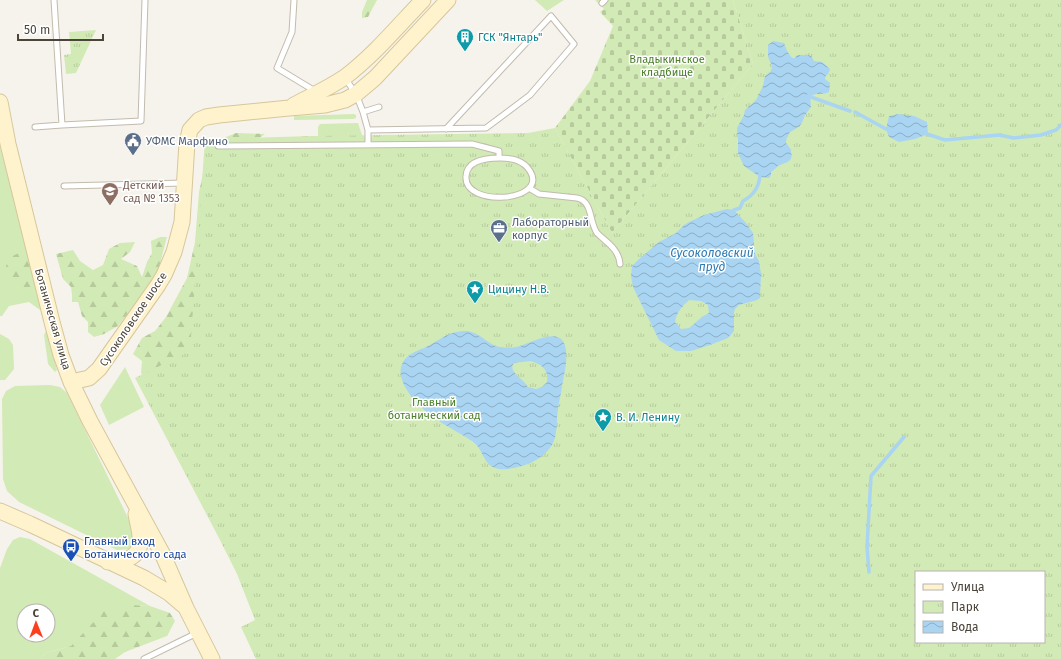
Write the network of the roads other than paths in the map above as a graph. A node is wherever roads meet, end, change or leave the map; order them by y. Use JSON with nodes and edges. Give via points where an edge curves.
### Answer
{"nodes":[{"id":1,"x":54,"y":0,"type":"edge"},
{"id":2,"x":145,"y":0,"type":"edge"},
{"id":3,"x":294,"y":0,"type":"edge"},
{"id":4,"x":424,"y":0,"type":"edge"},
{"id":5,"x":448,"y":0,"type":"edge"},
{"id":6,"x":345,"y":77,"type":"junction"},
{"id":7,"x":317,"y":93,"type":"junction"},
{"id":8,"x":356,"y":94,"type":"junction"},
{"id":9,"x":0,"y":102,"type":"edge"},
{"id":10,"x":379,"y":107,"type":"dead end"},
{"id":11,"x":289,"y":108,"type":"junction"},
{"id":12,"x":362,"y":112,"type":"junction"},
{"id":13,"x":62,"y":125,"type":"junction"},
{"id":14,"x":35,"y":128,"type":"dead end"},
{"id":15,"x":446,"y":129,"type":"junction"},
{"id":16,"x":368,"y":130,"type":"junction"},
{"id":17,"x":368,"y":145,"type":"junction"},
{"id":18,"x":218,"y":146,"type":"dead end"},
{"id":19,"x":500,"y":158,"type":"junction"},
{"id":20,"x":185,"y":183,"type":"junction"},
{"id":21,"x":64,"y":186,"type":"dead end"},
{"id":22,"x":529,"y":188,"type":"junction"},
{"id":23,"x":620,"y":264,"type":"dead end"},
{"id":24,"x":71,"y":382,"type":"junction"},
{"id":25,"x":133,"y":502,"type":"junction"},
{"id":26,"x":0,"y":511,"type":"edge"},
{"id":27,"x":108,"y":562,"type":"junction"},
{"id":28,"x":186,"y":608,"type":"junction"},
{"id":29,"x":199,"y":632,"type":"junction"},
{"id":30,"x":144,"y":659,"type":"edge"},
{"id":31,"x":212,"y":659,"type":"edge"}],
"edges":[{"from":1,"to":13,"type":"lane"},
{"from":2,"to":13,"type":"lane","via":[[141,121]]},
{"from":3,"to":7,"type":"lane","via":[[292,32],[277,68]]},
{"from":4,"to":6,"type":"main road","name":"Сусоколовское шоссе"},
{"from":5,"to":8,"type":"main road","name":"Сусоколовское шоссе","via":[[375,78]]},
{"from":6,"to":7,"type":"main road","name":"Сусоколовское шоссе"},
{"from":6,"to":8,"type":"lane"},
{"from":7,"to":11,"type":"main road","name":"Сусоколовское шоссе"},
{"from":8,"to":11,"type":"main road","name":"Сусоколовское шоссе","via":[[325,105]]},
{"from":8,"to":12,"type":"lane"},
{"from":9,"to":24,"type":"main road","name":"Ботаническая улица","via":[[52,322]]},
{"from":10,"to":12,"type":"lane"},
{"from":11,"to":20,"type":"main road","name":"Сусоколовское шоссе","via":[[219,115],[199,120],[190,130],[187,143]]},
{"from":12,"to":16,"type":"lane"},
{"from":13,"to":14,"type":"lane"},
{"from":15,"to":15,"type":"lane","via":[[486,128],[530,95],[574,44],[551,16]]},
{"from":15,"to":16,"type":"lane"},
{"from":16,"to":17,"type":"lane"},
{"from":17,"to":18,"type":"lane"},
{"from":17,"to":19,"type":"lane","via":[[472,144],[499,151]]},
{"from":19,"to":22,"type":"lane","via":[[516,160],[526,166],[532,177]]},
{"from":19,"to":22,"type":"lane","via":[[480,160],[469,168],[466,178],[470,188],[482,195],[508,197],[518,195]]},
{"from":20,"to":21,"type":"lane"},
{"from":20,"to":24,"type":"main road","name":"Сусоколовское шоссе","via":[[182,222],[174,252],[164,275],[99,369],[89,378]]},
{"from":22,"to":23,"type":"lane","via":[[536,193],[579,198],[586,202],[595,230],[617,252]]},
{"from":24,"to":25,"type":"main road","name":"Ботаническая улица"},
{"from":25,"to":27,"type":"main road","via":[[140,541],[138,550],[132,557]]},
{"from":25,"to":28,"type":"main road","name":"Ботаническая улица","via":[[162,553]]},
{"from":26,"to":27,"type":"main road","name":"Ботаническая улица"},
{"from":27,"to":28,"type":"main road","name":"Ботаническая улица","via":[[169,593]]},
{"from":28,"to":29,"type":"main road","name":"Ботаническая улица"},
{"from":29,"to":30,"type":"lane"},
{"from":29,"to":31,"type":"main road","name":"Ботаническая улица"}]}
